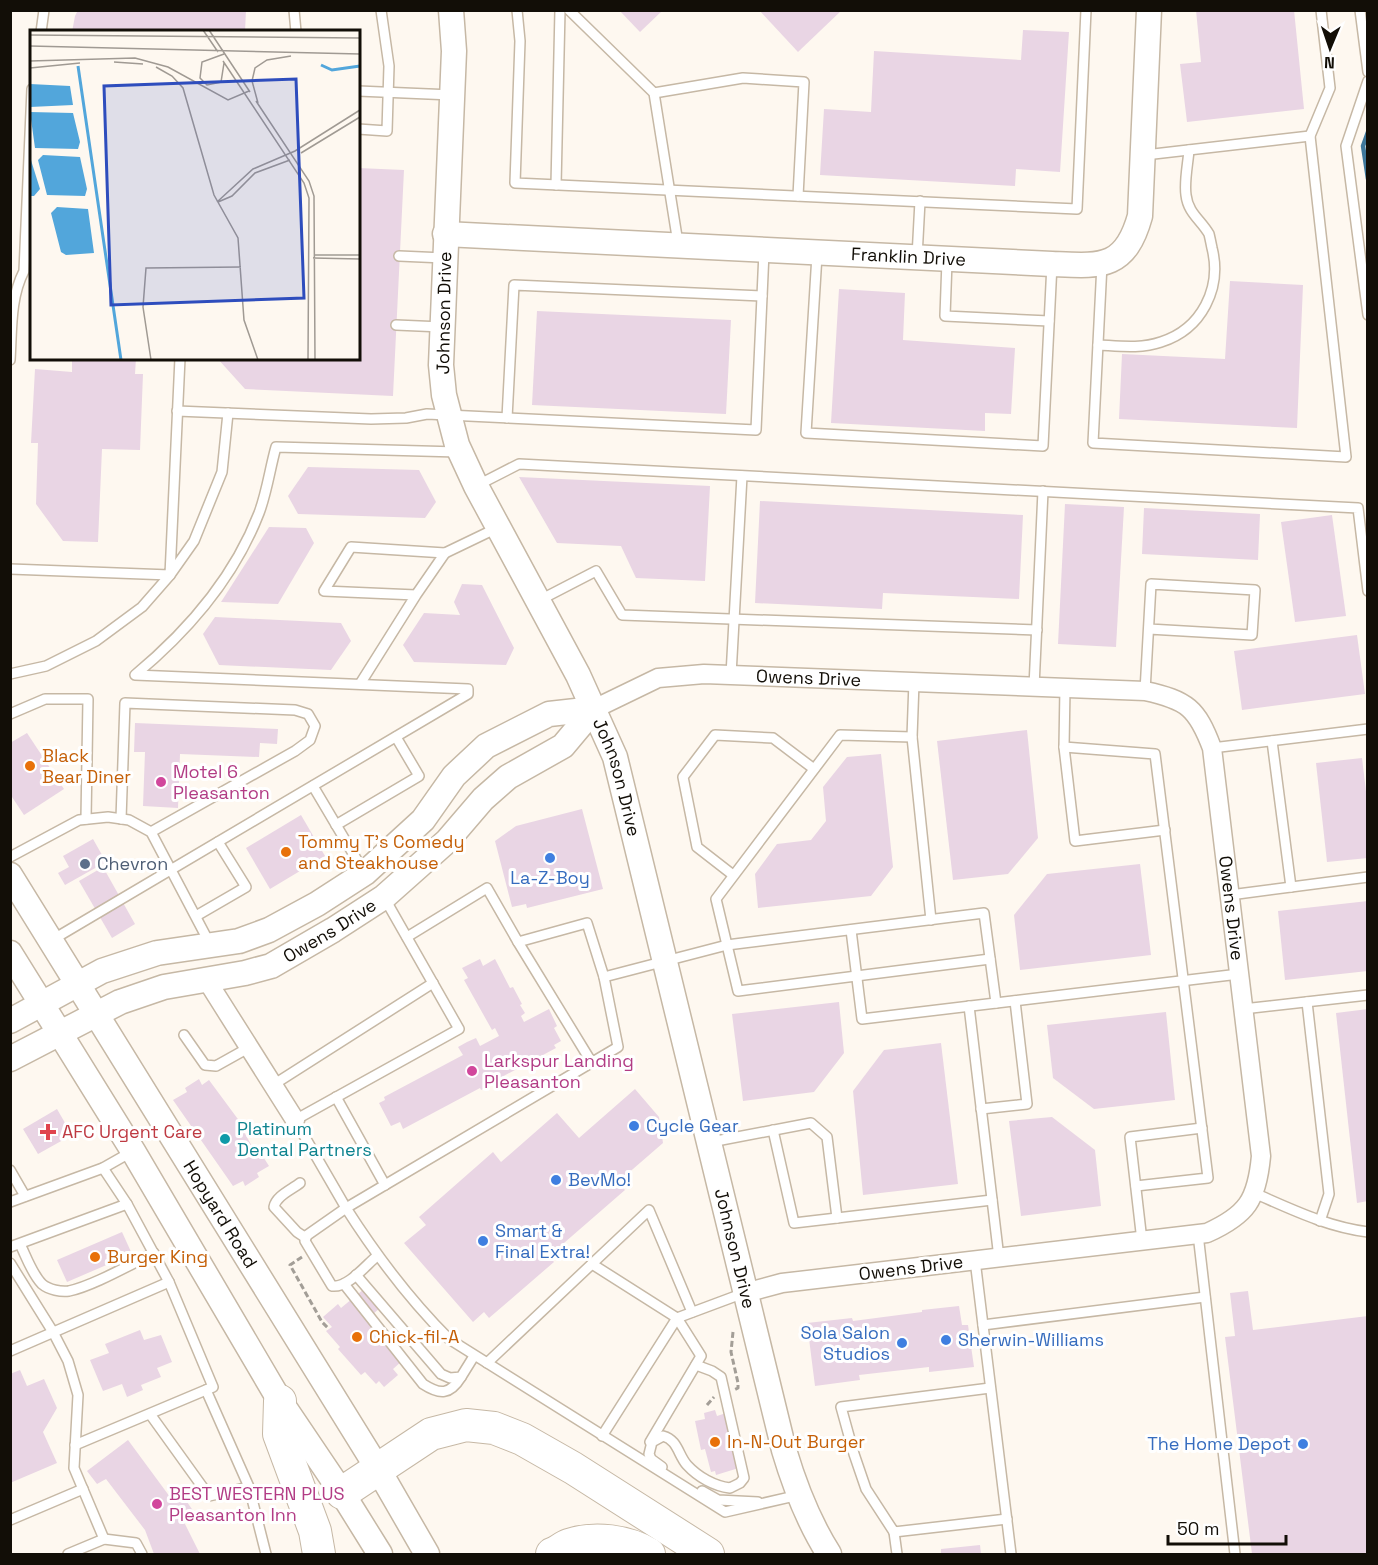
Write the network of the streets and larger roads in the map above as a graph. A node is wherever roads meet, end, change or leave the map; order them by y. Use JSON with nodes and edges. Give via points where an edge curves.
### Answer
{"nodes":[{"id":1,"x":451,"y":10,"type":"edge"},
{"id":2,"x":1149,"y":10,"type":"edge"},
{"id":3,"x":445,"y":234,"type":"junction"},
{"id":4,"x":594,"y":709,"type":"junction"},
{"id":5,"x":393,"y":848,"type":"junction"},
{"id":6,"x":365,"y":873,"type":"junction"},
{"id":7,"x":10,"y":875,"type":"edge"},
{"id":8,"x":384,"y":897,"type":"junction"},
{"id":9,"x":345,"y":923,"type":"junction"},
{"id":10,"x":10,"y":952,"type":"edge"},
{"id":11,"x":206,"y":979,"type":"junction"},
{"id":12,"x":78,"y":984,"type":"junction"},
{"id":13,"x":42,"y":1004,"type":"junction"},
{"id":14,"x":96,"y":1014,"type":"junction"},
{"id":15,"x":10,"y":1021,"type":"edge"},
{"id":16,"x":60,"y":1032,"type":"junction"},
{"id":17,"x":10,"y":1059,"type":"edge"},
{"id":18,"x":295,"y":1120,"type":"road end"},
{"id":19,"x":745,"y":1293,"type":"junction"},
{"id":20,"x":280,"y":1401,"type":"junction"},
{"id":21,"x":378,"y":1469,"type":"junction"},
{"id":22,"x":342,"y":1493,"type":"junction"},
{"id":23,"x":319,"y":1554,"type":"edge"},
{"id":24,"x":380,"y":1554,"type":"edge"},
{"id":25,"x":427,"y":1554,"type":"edge"},
{"id":26,"x":552,"y":1554,"type":"edge"},
{"id":27,"x":649,"y":1554,"type":"edge"},
{"id":28,"x":708,"y":1554,"type":"edge"},
{"id":29,"x":829,"y":1554,"type":"edge"}],
"edges":[{"from":1,"to":3,"type":"street","name":"Johnson Drive","via":[[454,51]]},
{"from":2,"to":3,"type":"street","name":"Franklin Drive","via":[[1140,216],[1130,244],[1102,264]]},
{"from":3,"to":4,"type":"street","name":"Johnson Drive","via":[[441,365],[449,416],[460,452]]},
{"from":4,"to":5,"type":"street","name":"Owens Drive","via":[[549,714],[486,746],[454,776],[423,820]]},
{"from":4,"to":8,"type":"street","name":"Owens Drive","via":[[563,746],[508,777],[483,799],[447,841]]},
{"from":4,"to":19,"type":"street","name":"Johnson Drive","via":[[615,757]]},
{"from":4,"to":19,"type":"street","name":"Owens Drive","via":[[658,678],[704,674],[1145,690],[1190,707],[1203,724],[1212,748],[1261,1156],[1259,1183],[1248,1204],[1229,1223],[1207,1233],[780,1283]]},
{"from":5,"to":6,"type":"street","name":"Owens Drive"},
{"from":5,"to":8,"type":"street","via":[[398,862],[383,886]]},
{"from":6,"to":9,"type":"street","via":[[366,896],[346,914]]},
{"from":6,"to":12,"type":"street","name":"Owens Drive","via":[[269,930],[239,941],[157,953],[102,971]]},
{"from":7,"to":12,"type":"street","name":"Hopyard Road"},
{"from":8,"to":9,"type":"street","name":"Owens Drive"},
{"from":9,"to":11,"type":"street","name":"Owens Drive","via":[[271,966]]},
{"from":10,"to":13,"type":"street"},
{"from":11,"to":14,"type":"street","name":"Owens Drive","via":[[164,987]]},
{"from":11,"to":18,"type":"street"},
{"from":12,"to":13,"type":"street","name":"Owens Drive"},
{"from":12,"to":14,"type":"street","name":"Hopyard Road"},
{"from":13,"to":15,"type":"street","name":"Owens Drive"},
{"from":13,"to":16,"type":"street"},
{"from":14,"to":16,"type":"street","name":"Owens Drive"},
{"from":14,"to":21,"type":"street","name":"Hopyard Road"},
{"from":16,"to":17,"type":"street","name":"Owens Drive"},
{"from":16,"to":20,"type":"street"},
{"from":19,"to":29,"type":"street","name":"Johnson Drive","via":[[784,1450],[812,1528]]},
{"from":20,"to":22,"type":"street"},
{"from":20,"to":23,"type":"highway","via":[[279,1434],[315,1530]]},
{"from":21,"to":22,"type":"highway"},
{"from":21,"to":25,"type":"street","name":"Hopyard Road"},
{"from":21,"to":28,"type":"highway","via":[[431,1434],[466,1425],[494,1428],[522,1438],[573,1468]]},
{"from":22,"to":24,"type":"street"},
{"from":26,"to":27,"type":"highway","via":[[569,1545],[603,1540],[637,1547]]}]}
